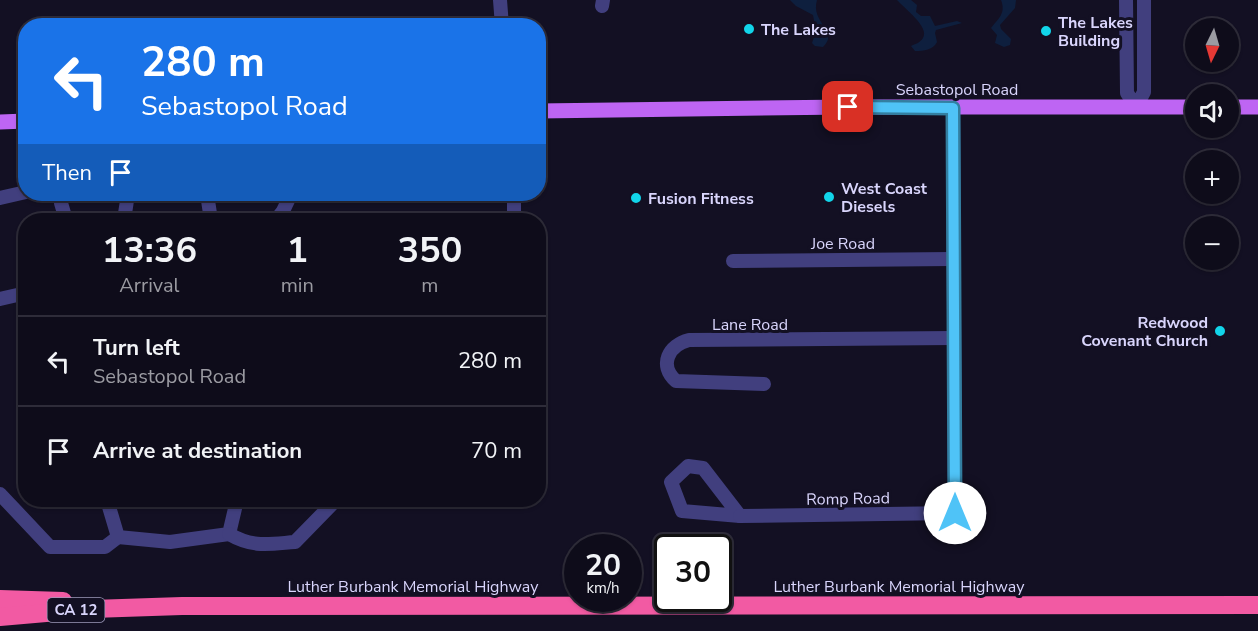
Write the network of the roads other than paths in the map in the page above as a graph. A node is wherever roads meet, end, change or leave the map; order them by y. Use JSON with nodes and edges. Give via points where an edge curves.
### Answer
{"nodes":[{"id":1,"x":500,"y":0,"type":"edge"},
{"id":2,"x":1126,"y":0,"type":"edge"},
{"id":3,"x":1144,"y":0,"type":"edge"},
{"id":4,"x":501,"y":18,"type":"edge"},
{"id":5,"x":1136,"y":107,"type":"junction"},
{"id":6,"x":1185,"y":107,"type":"edge"},
{"id":7,"x":1239,"y":107,"type":"edge"},
{"id":8,"x":1258,"y":107,"type":"edge"},
{"id":9,"x":953,"y":108,"type":"junction"},
{"id":10,"x":546,"y":111,"type":"edge"},
{"id":11,"x":18,"y":121,"type":"edge"},
{"id":12,"x":0,"y":122,"type":"edge"},
{"id":13,"x":18,"y":194,"type":"edge"},
{"id":14,"x":0,"y":198,"type":"edge"},
{"id":15,"x":952,"y":259,"type":"junction"},
{"id":16,"x":733,"y":261,"type":"dead end"},
{"id":17,"x":18,"y":295,"type":"edge"},
{"id":18,"x":0,"y":299,"type":"edge"},
{"id":19,"x":954,"y":338,"type":"junction"},
{"id":20,"x":764,"y":384,"type":"dead end"},
{"id":21,"x":0,"y":494,"type":"edge"},
{"id":22,"x":109,"y":507,"type":"edge"},
{"id":23,"x":235,"y":507,"type":"edge"},
{"id":24,"x":329,"y":507,"type":"edge"},
{"id":25,"x":740,"y":516,"type":"junction"},
{"id":26,"x":229,"y":534,"type":"junction"},
{"id":27,"x":118,"y":537,"type":"junction"},
{"id":28,"x":0,"y":600,"type":"edge"},
{"id":29,"x":1258,"y":605,"type":"edge"},
{"id":30,"x":152,"y":606,"type":"junction"},
{"id":31,"x":0,"y":617,"type":"edge"}],
"edges":[{"from":1,"to":4,"type":"street"},
{"from":2,"to":5,"type":"street","via":[[1127,93]]},
{"from":3,"to":5,"type":"street","via":[[1144,92]]},
{"from":5,"to":6,"type":"main road","name":"Sebastopol Road"},
{"from":5,"to":9,"type":"main road","name":"Sebastopol Road"},
{"from":7,"to":8,"type":"main road"},
{"from":9,"to":10,"type":"main road","name":"Sebastopol Road"},
{"from":9,"to":15,"type":"street"},
{"from":11,"to":12,"type":"main road"},
{"from":13,"to":14,"type":"street"},
{"from":15,"to":16,"type":"street","name":"Joe Road"},
{"from":15,"to":19,"type":"street"},
{"from":17,"to":18,"type":"street"},
{"from":19,"to":20,"type":"street","name":"Lane Road","via":[[689,340],[672,349],[667,360],[676,381]]},
{"from":19,"to":25,"type":"street","name":"Romp Road","via":[[955,513]]},
{"from":21,"to":27,"type":"street","via":[[50,547],[105,547]]},
{"from":22,"to":27,"type":"street"},
{"from":23,"to":26,"type":"street"},
{"from":24,"to":26,"type":"street","via":[[296,542],[244,543]]},
{"from":25,"to":25,"type":"street","name":"Romp Road","via":[[682,511],[671,482],[688,466],[703,468]]},
{"from":26,"to":27,"type":"street","via":[[170,542]]},
{"from":28,"to":30,"type":"highway"},
{"from":29,"to":30,"type":"highway","name":"Luther Burbank Memorial Highway","number":"CA 12"},
{"from":30,"to":31,"type":"highway","name":"Luther Burbank Memorial Highway","number":"CA 12"}]}
